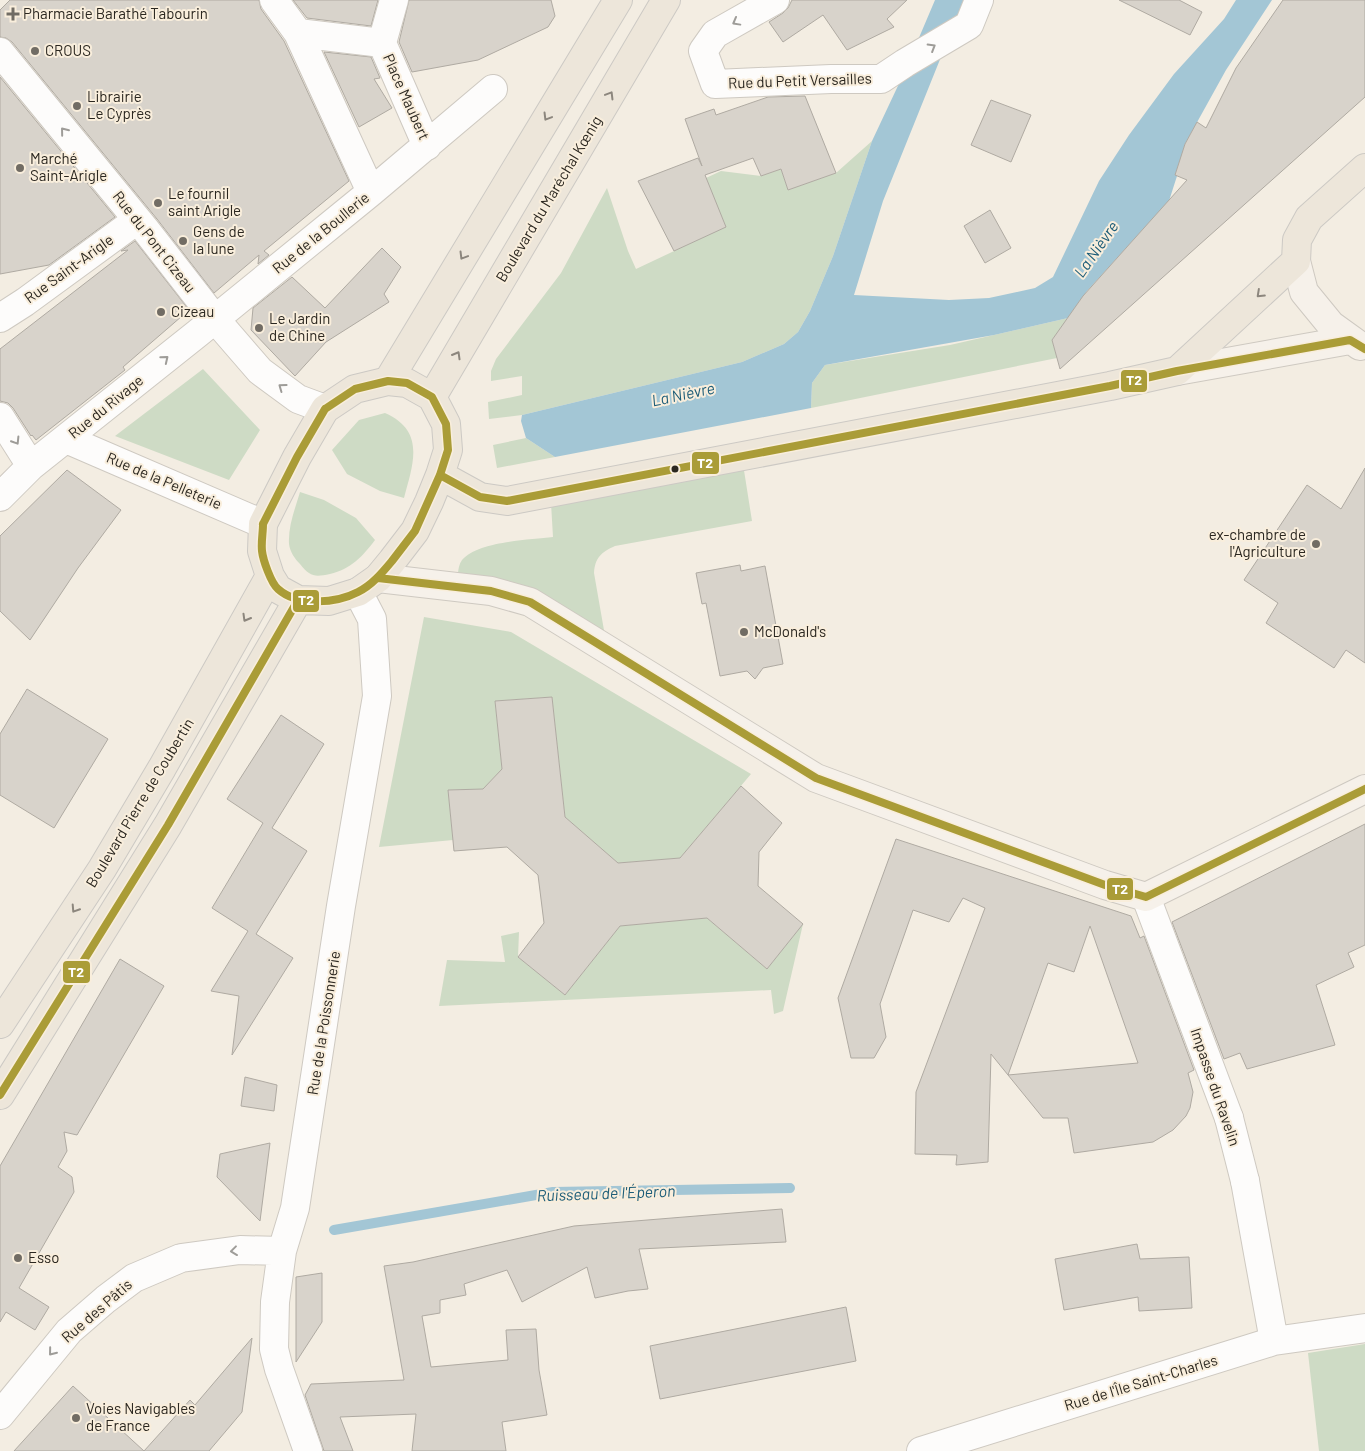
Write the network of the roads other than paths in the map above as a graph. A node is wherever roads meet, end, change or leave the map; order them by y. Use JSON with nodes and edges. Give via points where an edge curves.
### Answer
{"nodes":[{"id":1,"x":274,"y":0,"type":"edge"},
{"id":2,"x":394,"y":0,"type":"edge"},
{"id":3,"x":618,"y":0,"type":"edge"},
{"id":4,"x":666,"y":0,"type":"edge"},
{"id":5,"x":775,"y":0,"type":"edge"},
{"id":6,"x":979,"y":0,"type":"edge"},
{"id":7,"x":298,"y":33,"type":"junction"},
{"id":8,"x":382,"y":43,"type":"junction"},
{"id":9,"x":0,"y":52,"type":"edge"},
{"id":10,"x":493,"y":89,"type":"dead end"},
{"id":11,"x":427,"y":146,"type":"junction"},
{"id":12,"x":1365,"y":168,"type":"edge"},
{"id":13,"x":371,"y":192,"type":"junction"},
{"id":14,"x":137,"y":220,"type":"junction"},
{"id":15,"x":1296,"y":261,"type":"junction"},
{"id":16,"x":0,"y":318,"type":"edge"},
{"id":17,"x":215,"y":319,"type":"junction"},
{"id":18,"x":1358,"y":345,"type":"edge"},
{"id":19,"x":1177,"y":371,"type":"junction"},
{"id":20,"x":388,"y":381,"type":"junction"},
{"id":21,"x":432,"y":397,"type":"junction"},
{"id":22,"x":325,"y":409,"type":"junction"},
{"id":23,"x":0,"y":417,"type":"edge"},
{"id":24,"x":66,"y":439,"type":"junction"},
{"id":25,"x":31,"y":466,"type":"junction"},
{"id":26,"x":440,"y":476,"type":"junction"},
{"id":27,"x":0,"y":497,"type":"edge"},
{"id":28,"x":263,"y":524,"type":"junction"},
{"id":29,"x":270,"y":576,"type":"junction"},
{"id":30,"x":368,"y":585,"type":"junction"},
{"id":31,"x":298,"y":600,"type":"junction"},
{"id":32,"x":1365,"y":789,"type":"edge"},
{"id":33,"x":1146,"y":897,"type":"junction"},
{"id":34,"x":0,"y":1024,"type":"edge"},
{"id":35,"x":0,"y":1095,"type":"edge"},
{"id":36,"x":282,"y":1251,"type":"junction"},
{"id":37,"x":1365,"y":1328,"type":"edge"},
{"id":38,"x":1274,"y":1341,"type":"junction"},
{"id":39,"x":0,"y":1415,"type":"edge"},
{"id":40,"x":308,"y":1451,"type":"edge"},
{"id":41,"x":920,"y":1451,"type":"edge"}],
"edges":[{"from":1,"to":7,"type":"street"},
{"from":2,"to":8,"type":"street"},
{"from":3,"to":20,"type":"main road","one_way":true},
{"from":21,"to":4,"type":"main road","name":"Boulevard du Maréchal Kœnig","one_way":true},
{"from":5,"to":6,"type":"street","name":"Rue du Petit Versailles","one_way":true,"via":[[715,34],[703,50],[715,84],[881,79],[969,25]]},
{"from":7,"to":8,"type":"street","name":"Place Maubert"},
{"from":7,"to":13,"type":"street"},
{"from":8,"to":11,"type":"street","name":"Place Maubert"},
{"from":14,"to":9,"type":"street","name":"Rue du Pont Cizeau","one_way":true},
{"from":10,"to":11,"type":"street","name":"Place Maubert"},
{"from":11,"to":13,"type":"street","name":"Rue de la Boullerie"},
{"from":12,"to":15,"type":"main road","via":[[1309,218],[1297,240]]},
{"from":13,"to":17,"type":"street","name":"Rue de la Boullerie"},
{"from":14,"to":16,"type":"street","name":"Rue Saint-Arigle"},
{"from":14,"to":17,"type":"street","name":"Rue du Pont Cizeau"},
{"from":15,"to":18,"type":"main road","via":[[1304,292],[1331,325]]},
{"from":15,"to":19,"type":"main road","one_way":true},
{"from":22,"to":17,"type":"street","name":"Rue du Pont Cizeau","one_way":true,"via":[[298,399],[260,371]]},
{"from":24,"to":17,"type":"street","name":"Rue du Rivage","one_way":true},
{"from":18,"to":19,"type":"main road"},
{"from":19,"to":26,"type":"main road","via":[[507,501],[480,498]]},
{"from":20,"to":21,"type":"main road","via":[[407,383]]},
{"from":20,"to":22,"type":"main road","via":[[355,389]]},
{"from":21,"to":26,"type":"main road","via":[[446,424],[448,450]]},
{"from":22,"to":28,"type":"main road"},
{"from":23,"to":25,"type":"street","one_way":true},
{"from":24,"to":25,"type":"street","name":"Rue du Rivage"},
{"from":24,"to":28,"type":"street","name":"Rue de la Pelleterie"},
{"from":25,"to":27,"type":"street","name":"Rue du Rivage"},
{"from":26,"to":30,"type":"main road","via":[[415,531]]},
{"from":28,"to":29,"type":"main road","via":[[262,551]]},
{"from":29,"to":31,"type":"main road","via":[[278,589]]},
{"from":29,"to":34,"type":"main road","name":"Boulevard Pierre de Coubertin","one_way":true,"via":[[102,869]]},
{"from":30,"to":31,"type":"main road","via":[[329,600]]},
{"from":30,"to":33,"type":"main road","via":[[491,591],[530,602],[816,778]]},
{"from":30,"to":36,"type":"street","name":"Rue de la Poissonnerie","via":[[377,696],[295,1208]]},
{"from":31,"to":35,"type":"main road","via":[[168,825]]},
{"from":32,"to":33,"type":"main road"},
{"from":33,"to":38,"type":"street","name":"Impasse du Ravelin","via":[[1229,1118]]},
{"from":36,"to":39,"type":"street","name":"Rue des Pâtis","one_way":true,"via":[[240,1250],[181,1258],[134,1278],[69,1331]]},
{"from":36,"to":40,"type":"street","name":"Rue de la Poissonnerie","via":[[274,1302],[274,1349]]},
{"from":37,"to":38,"type":"street","name":"Rue de l'Île Saint-Charles"},
{"from":38,"to":41,"type":"street","name":"Rue de l'Île Saint-Charles"}]}
